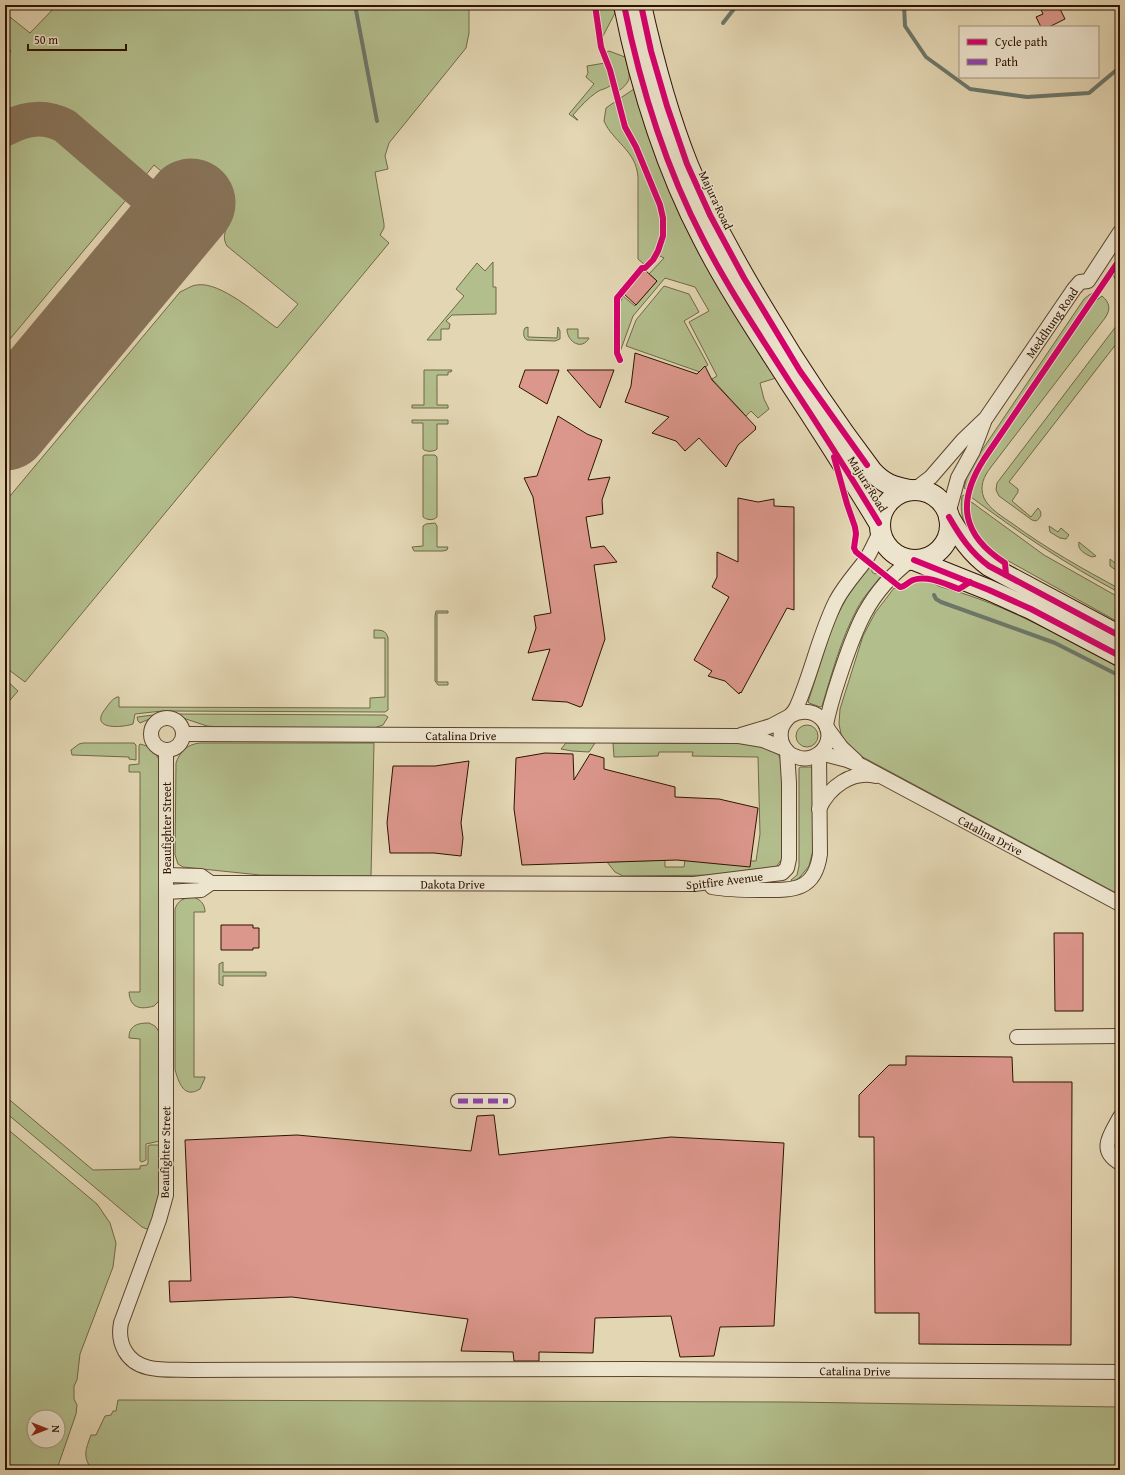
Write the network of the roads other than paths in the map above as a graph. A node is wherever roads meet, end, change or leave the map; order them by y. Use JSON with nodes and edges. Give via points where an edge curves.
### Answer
{"nodes":[{"id":1,"x":624,"y":5,"type":"edge"},
{"id":2,"x":641,"y":5,"type":"edge"},
{"id":3,"x":1120,"y":232,"type":"edge"},
{"id":4,"x":986,"y":418,"type":"junction"},
{"id":5,"x":912,"y":490,"type":"junction"},
{"id":6,"x":948,"y":516,"type":"junction"},
{"id":7,"x":880,"y":527,"type":"junction"},
{"id":8,"x":913,"y":560,"type":"junction"},
{"id":9,"x":1120,"y":636,"type":"edge"},
{"id":10,"x":1120,"y":656,"type":"edge"},
{"id":11,"x":789,"y":716,"type":"junction"},
{"id":12,"x":826,"y":726,"type":"junction"},
{"id":13,"x":183,"y":734,"type":"junction"},
{"id":14,"x":739,"y":736,"type":"junction"},
{"id":15,"x":166,"y":750,"type":"junction"},
{"id":16,"x":786,"y":750,"type":"junction"},
{"id":17,"x":819,"y":753,"type":"junction"},
{"id":18,"x":862,"y":766,"type":"junction"},
{"id":19,"x":883,"y":778,"type":"junction"},
{"id":20,"x":819,"y":809,"type":"junction"},
{"id":21,"x":166,"y":875,"type":"junction"},
{"id":22,"x":211,"y":883,"type":"junction"},
{"id":23,"x":694,"y":884,"type":"junction"},
{"id":24,"x":166,"y":892,"type":"junction"},
{"id":25,"x":1120,"y":904,"type":"edge"},
{"id":26,"x":1017,"y":1036,"type":"dead end"},
{"id":27,"x":1120,"y":1036,"type":"edge"},
{"id":28,"x":458,"y":1101,"type":"dead end"},
{"id":29,"x":508,"y":1101,"type":"dead end"},
{"id":30,"x":1120,"y":1117,"type":"edge"},
{"id":31,"x":1120,"y":1163,"type":"edge"},
{"id":32,"x":590,"y":1369,"type":"joint"},
{"id":33,"x":1120,"y":1372,"type":"edge"}],
"edges":[{"from":1,"to":7,"type":"main road","name":"Majura Road","via":[[635,56],[655,124],[702,238],[753,326]]},
{"from":2,"to":5,"type":"main road","name":"Majura Road","via":[[658,78],[687,164],[710,215],[744,278],[800,371],[872,471],[886,484]]},
{"from":3,"to":4,"type":"street","name":"Meddhung Road","via":[[1088,280],[1080,282],[1074,289]]},
{"from":4,"to":5,"type":"street","name":"Meddhung Road","via":[[931,477]]},
{"from":4,"to":6,"type":"street","name":"Meddhung Road","via":[[973,451],[958,478]]},
{"from":5,"to":6,"type":"main road","via":[[922,490],[935,496]]},
{"from":5,"to":7,"type":"main road","via":[[902,492],[889,501],[882,511]]},
{"from":6,"to":8,"type":"main road","via":[[949,533],[942,547],[930,557]]},
{"from":6,"to":9,"type":"main road","via":[[968,546],[989,566]]},
{"from":7,"to":8,"type":"main road","via":[[884,542],[891,551],[900,557]]},
{"from":7,"to":11,"type":"street","via":[[869,555],[841,592],[833,608],[797,706]]},
{"from":8,"to":10,"type":"main road","via":[[1031,609]]},
{"from":8,"to":12,"type":"street","via":[[887,581],[860,619],[848,650]]},
{"from":11,"to":12,"type":"street","via":[[808,711],[818,716]]},
{"from":11,"to":14,"type":"street","name":"Catalina Drive","via":[[771,726]]},
{"from":11,"to":16,"type":"street","via":[[781,731],[782,743]]},
{"from":12,"to":17,"type":"street","via":[[827,742]]},
{"from":12,"to":18,"type":"street","name":"Catalina Drive","via":[[845,751]]},
{"from":13,"to":14,"type":"street","name":"Catalina Drive"},
{"from":13,"to":15,"type":"street","via":[[178,746]]},
{"from":13,"to":15,"type":"street","via":[[180,724],[172,719],[163,719],[155,723],[151,732],[152,739],[157,747]]},
{"from":14,"to":16,"type":"street","name":"Catalina Drive","via":[[763,740]]},
{"from":15,"to":21,"type":"street","name":"Beaufighter Street"},
{"from":16,"to":17,"type":"street","via":[[801,758],[810,758]]},
{"from":16,"to":23,"type":"street","name":"Spitfire Avenue","via":[[789,776],[789,859],[786,870],[777,874]]},
{"from":17,"to":18,"type":"street","name":"Catalina Drive"},
{"from":17,"to":20,"type":"street","name":"Spitfire Avenue"},
{"from":18,"to":19,"type":"street","name":"Catalina Drive"},
{"from":19,"to":20,"type":"street","via":[[867,774],[848,779],[830,792]]},
{"from":19,"to":25,"type":"street","name":"Catalina Drive"},
{"from":20,"to":23,"type":"street","name":"Spitfire Avenue","via":[[818,861],[812,877],[803,885],[791,890],[770,890],[727,889]]},
{"from":21,"to":22,"type":"street","name":"Dakota Drive","via":[[201,876]]},
{"from":21,"to":24,"type":"street","name":"Beaufighter Street"},
{"from":22,"to":23,"type":"street","name":"Dakota Drive"},
{"from":22,"to":24,"type":"street","name":"Dakota Drive","via":[[201,890]]},
{"from":24,"to":32,"type":"street","name":"Beaufighter Street","via":[[166,1195],[120,1323],[123,1348],[133,1361],[153,1369]]},
{"from":26,"to":27,"type":"street"},
{"from":28,"to":29,"type":"street"},
{"from":30,"to":31,"type":"street","via":[[1108,1139],[1107,1147],[1111,1157]]},
{"from":32,"to":33,"type":"street","name":"Catalina Drive"}]}
